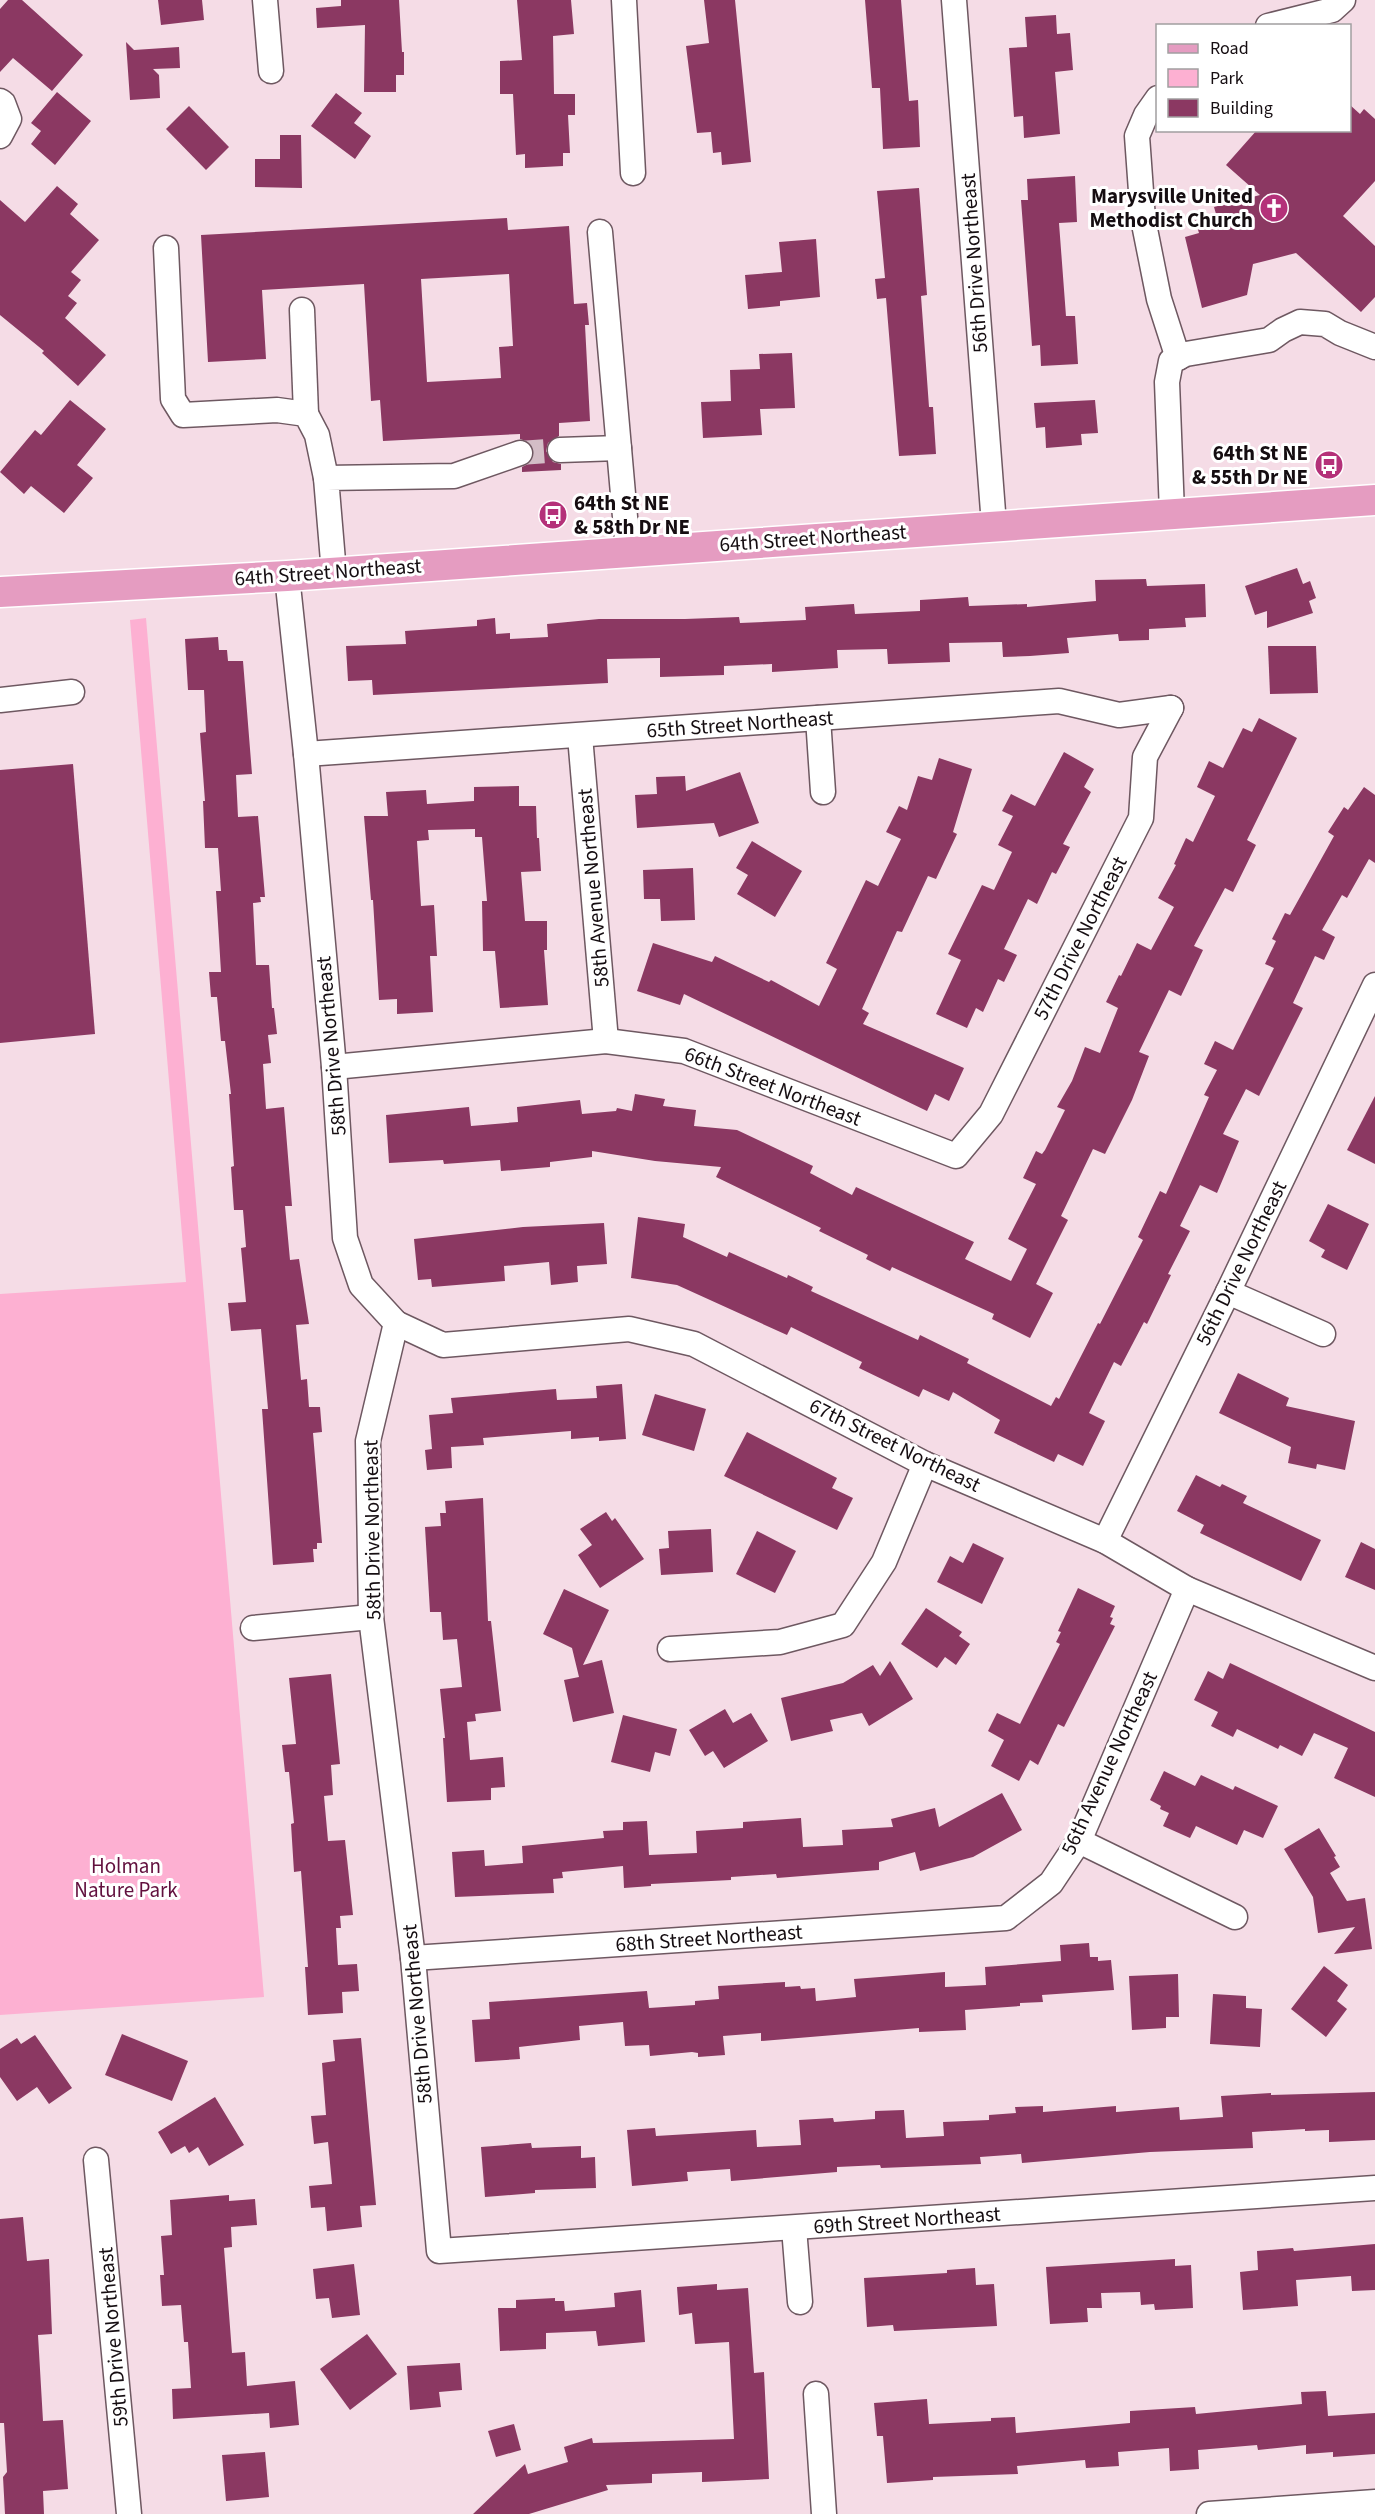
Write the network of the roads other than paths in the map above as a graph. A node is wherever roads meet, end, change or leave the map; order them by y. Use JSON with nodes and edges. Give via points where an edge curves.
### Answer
{"nodes":[{"id":1,"x":265,"y":0,"type":"edge"},
{"id":2,"x":624,"y":0,"type":"edge"},
{"id":3,"x":954,"y":0,"type":"edge"},
{"id":4,"x":1343,"y":0,"type":"edge"},
{"id":5,"x":1276,"y":24,"type":"edge"},
{"id":6,"x":271,"y":71,"type":"dead end"},
{"id":7,"x":0,"y":101,"type":"edge"},
{"id":8,"x":1156,"y":102,"type":"edge"},
{"id":9,"x":0,"y":136,"type":"edge"},
{"id":10,"x":633,"y":173,"type":"dead end"},
{"id":11,"x":600,"y":232,"type":"dead end"},
{"id":12,"x":166,"y":248,"type":"dead end"},
{"id":13,"x":302,"y":310,"type":"dead end"},
{"id":14,"x":1375,"y":347,"type":"edge"},
{"id":15,"x":1178,"y":358,"type":"junction"},
{"id":16,"x":306,"y":414,"type":"junction"},
{"id":17,"x":619,"y":448,"type":"junction"},
{"id":18,"x":560,"y":450,"type":"tunnel mouth"},
{"id":19,"x":520,"y":453,"type":"tunnel mouth"},
{"id":20,"x":326,"y":478,"type":"junction"},
{"id":21,"x":1375,"y":500,"type":"edge"},
{"id":22,"x":1172,"y":513,"type":"junction"},
{"id":23,"x":994,"y":525,"type":"junction"},
{"id":24,"x":628,"y":551,"type":"junction"},
{"id":25,"x":334,"y":573,"type":"junction"},
{"id":26,"x":287,"y":576,"type":"junction"},
{"id":27,"x":0,"y":592,"type":"edge"},
{"id":28,"x":72,"y":692,"type":"dead end"},
{"id":29,"x":0,"y":700,"type":"edge"},
{"id":30,"x":1171,"y":708,"type":"joint"},
{"id":31,"x":818,"y":718,"type":"junction"},
{"id":32,"x":580,"y":736,"type":"junction"},
{"id":33,"x":306,"y":754,"type":"junction"},
{"id":34,"x":823,"y":792,"type":"dead end"},
{"id":35,"x":1375,"y":985,"type":"edge"},
{"id":36,"x":1367,"y":1023,"type":"edge"},
{"id":37,"x":606,"y":1041,"type":"junction"},
{"id":38,"x":333,"y":1067,"type":"junction"},
{"id":39,"x":956,"y":1156,"type":"joint"},
{"id":40,"x":1228,"y":1292,"type":"junction"},
{"id":41,"x":396,"y":1323,"type":"junction"},
{"id":42,"x":1323,"y":1334,"type":"dead end"},
{"id":43,"x":925,"y":1464,"type":"junction"},
{"id":44,"x":1105,"y":1541,"type":"junction"},
{"id":45,"x":1187,"y":1589,"type":"junction"},
{"id":46,"x":371,"y":1617,"type":"junction"},
{"id":47,"x":253,"y":1628,"type":"dead end"},
{"id":48,"x":670,"y":1649,"type":"dead end"},
{"id":49,"x":1375,"y":1668,"type":"edge"},
{"id":50,"x":1079,"y":1841,"type":"junction"},
{"id":51,"x":1235,"y":1917,"type":"dead end"},
{"id":52,"x":1006,"y":1918,"type":"joint"},
{"id":53,"x":413,"y":1958,"type":"junction"},
{"id":54,"x":96,"y":2160,"type":"dead end"},
{"id":55,"x":1375,"y":2188,"type":"edge"},
{"id":56,"x":794,"y":2228,"type":"junction"},
{"id":57,"x":439,"y":2251,"type":"joint"},
{"id":58,"x":800,"y":2302,"type":"dead end"},
{"id":59,"x":816,"y":2394,"type":"dead end"},
{"id":60,"x":1375,"y":2502,"type":"edge"},
{"id":61,"x":129,"y":2514,"type":"edge"},
{"id":62,"x":824,"y":2514,"type":"edge"},
{"id":63,"x":1209,"y":2514,"type":"edge"}],
"edges":[{"from":1,"to":6,"type":"street"},
{"from":2,"to":10,"type":"street"},
{"from":3,"to":23,"type":"street","name":"56th Drive Northeast"},
{"from":4,"to":5,"type":"street","via":[[1332,10]]},
{"from":7,"to":9,"type":"street","via":[[9,119]]},
{"from":8,"to":15,"type":"street","via":[[1137,136],[1142,208],[1159,299]]},
{"from":11,"to":17,"type":"street"},
{"from":12,"to":16,"type":"street","via":[[173,399],[183,415],[277,410]]},
{"from":13,"to":16,"type":"street"},
{"from":14,"to":15,"type":"street","via":[[1325,324],[1300,322],[1269,340]]},
{"from":15,"to":22,"type":"street","via":[[1171,361],[1167,382]]},
{"from":16,"to":20,"type":"street","via":[[317,435]]},
{"from":17,"to":18,"type":"street"},
{"from":17,"to":24,"type":"street"},
{"from":19,"to":20,"type":"street","via":[[454,476]]},
{"from":20,"to":25,"type":"street"},
{"from":21,"to":22,"type":"main road","name":"64th Street Northeast"},
{"from":22,"to":23,"type":"main road","name":"64th Street Northeast"},
{"from":23,"to":24,"type":"main road","name":"64th Street Northeast"},
{"from":24,"to":25,"type":"main road","name":"64th Street Northeast"},
{"from":25,"to":26,"type":"main road","name":"64th Street Northeast"},
{"from":26,"to":27,"type":"main road","name":"64th Street Northeast"},
{"from":26,"to":33,"type":"street","name":"58th Drive Northeast"},
{"from":28,"to":29,"type":"street"},
{"from":30,"to":31,"type":"street","name":"65th Street Northeast","via":[[1119,715],[1059,701]]},
{"from":30,"to":39,"type":"street","name":"57th Drive Northeast","via":[[1145,756],[1141,818],[991,1114]]},
{"from":31,"to":32,"type":"street","name":"65th Street Northeast"},
{"from":31,"to":34,"type":"street"},
{"from":32,"to":33,"type":"street","name":"65th Street Northeast"},
{"from":32,"to":37,"type":"street","name":"58th Avenue Northeast"},
{"from":33,"to":38,"type":"street","name":"58th Drive Northeast"},
{"from":35,"to":36,"type":"street","name":"56th Drive Northeast"},
{"from":36,"to":40,"type":"street","name":"56th Drive Northeast"},
{"from":37,"to":38,"type":"street","name":"66th Street Northeast"},
{"from":37,"to":39,"type":"street","name":"66th Street Northeast","via":[[684,1051]]},
{"from":38,"to":41,"type":"street","name":"58th Drive Northeast","via":[[345,1239],[362,1286]]},
{"from":40,"to":42,"type":"street"},
{"from":40,"to":44,"type":"street","name":"56th Drive Northeast"},
{"from":41,"to":43,"type":"street","name":"67th Street Northeast","via":[[442,1346],[629,1329],[694,1344]]},
{"from":41,"to":46,"type":"street","name":"58th Drive Northeast","via":[[368,1441]]},
{"from":43,"to":44,"type":"street","name":"67th Street Northeast"},
{"from":43,"to":48,"type":"street","via":[[884,1562],[843,1625],[780,1642]]},
{"from":44,"to":45,"type":"street","name":"67th Street Northeast"},
{"from":45,"to":49,"type":"street","name":"67th Street Northeast"},
{"from":45,"to":50,"type":"street","name":"56th Avenue Northeast"},
{"from":46,"to":47,"type":"street"},
{"from":46,"to":53,"type":"street","name":"58th Drive Northeast"},
{"from":50,"to":51,"type":"street"},
{"from":50,"to":52,"type":"street","name":"56th Avenue Northeast","via":[[1051,1883]]},
{"from":52,"to":53,"type":"street","name":"68th Street Northeast"},
{"from":53,"to":57,"type":"street","name":"58th Drive Northeast"},
{"from":54,"to":61,"type":"street","name":"59th Drive Northeast"},
{"from":55,"to":56,"type":"street","name":"69th Street Northeast"},
{"from":56,"to":57,"type":"street","name":"69th Street Northeast"},
{"from":56,"to":58,"type":"street"},
{"from":59,"to":62,"type":"street"},
{"from":60,"to":63,"type":"street"}]}
